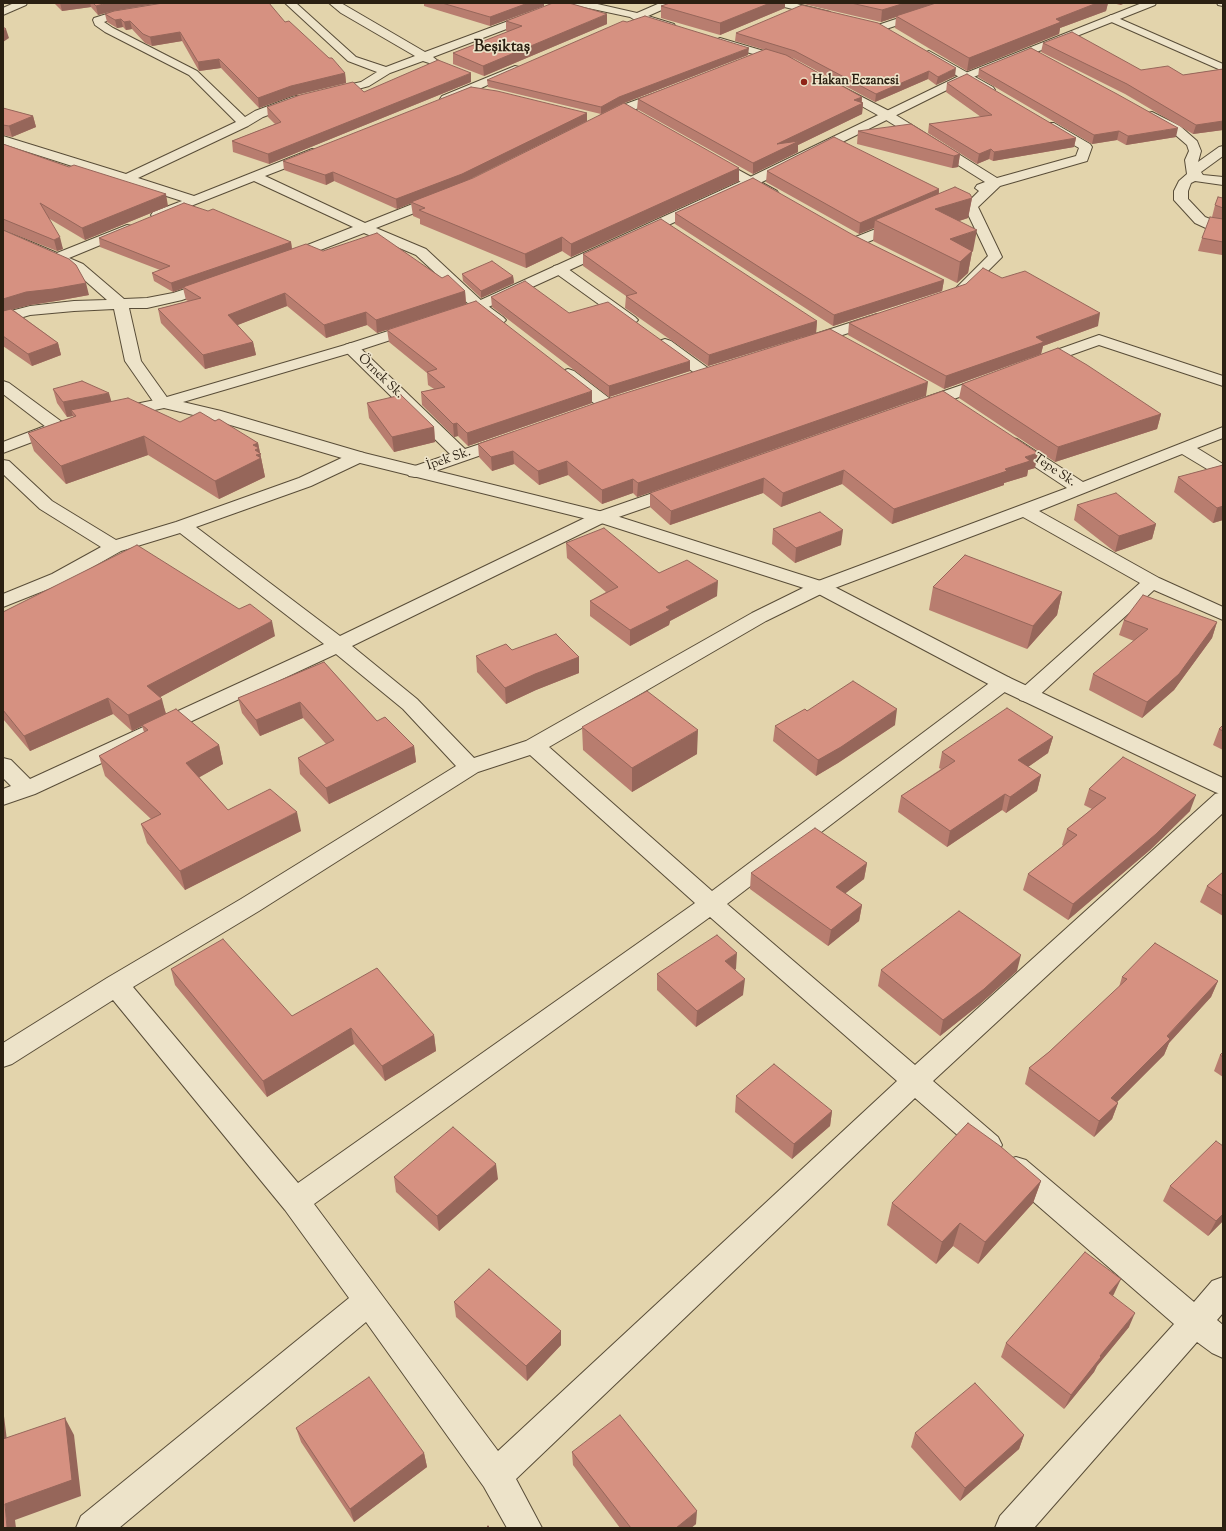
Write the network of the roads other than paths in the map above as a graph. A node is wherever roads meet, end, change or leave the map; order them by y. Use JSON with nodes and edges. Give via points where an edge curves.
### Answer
{"nodes":[{"id":1,"x":22,"y":3,"type":"edge"},
{"id":2,"x":190,"y":3,"type":"edge"},
{"id":3,"x":290,"y":3,"type":"edge"},
{"id":4,"x":334,"y":3,"type":"edge"},
{"id":5,"x":578,"y":3,"type":"edge"},
{"id":6,"x":669,"y":3,"type":"edge"},
{"id":7,"x":780,"y":3,"type":"edge"},
{"id":8,"x":955,"y":3,"type":"edge"},
{"id":9,"x":1151,"y":3,"type":"edge"},
{"id":10,"x":800,"y":8,"type":"junction"},
{"id":11,"x":3,"y":12,"type":"edge"},
{"id":12,"x":545,"y":12,"type":"edge"},
{"id":13,"x":1111,"y":13,"type":"junction"},
{"id":14,"x":785,"y":14,"type":"edge"},
{"id":15,"x":638,"y":16,"type":"junction"},
{"id":16,"x":837,"y":16,"type":"edge"},
{"id":17,"x":617,"y":25,"type":"edge"},
{"id":18,"x":683,"y":30,"type":"edge"},
{"id":19,"x":895,"y":34,"type":"edge"},
{"id":20,"x":735,"y":35,"type":"dead end"},
{"id":21,"x":706,"y":36,"type":"edge"},
{"id":22,"x":721,"y":41,"type":"junction"},
{"id":23,"x":921,"y":50,"type":"edge"},
{"id":24,"x":1030,"y":51,"type":"junction"},
{"id":25,"x":765,"y":54,"type":"junction"},
{"id":26,"x":425,"y":57,"type":"junction"},
{"id":27,"x":1044,"y":58,"type":"edge"},
{"id":28,"x":743,"y":63,"type":"edge"},
{"id":29,"x":526,"y":64,"type":"edge"},
{"id":30,"x":797,"y":66,"type":"edge"},
{"id":31,"x":444,"y":67,"type":"edge"},
{"id":32,"x":1223,"y":68,"type":"edge"},
{"id":33,"x":386,"y":71,"type":"junction"},
{"id":34,"x":967,"y":76,"type":"junction"},
{"id":35,"x":470,"y":77,"type":"edge"},
{"id":36,"x":825,"y":81,"type":"edge"},
{"id":37,"x":484,"y":82,"type":"junction"},
{"id":38,"x":676,"y":89,"type":"edge"},
{"id":39,"x":470,"y":90,"type":"junction"},
{"id":40,"x":491,"y":93,"type":"edge"},
{"id":41,"x":319,"y":95,"type":"edge"},
{"id":42,"x":1000,"y":96,"type":"edge"},
{"id":43,"x":304,"y":98,"type":"edge"},
{"id":44,"x":436,"y":104,"type":"edge"},
{"id":45,"x":624,"y":109,"type":"junction"},
{"id":46,"x":1145,"y":112,"type":"edge"},
{"id":47,"x":887,"y":115,"type":"junction"},
{"id":48,"x":638,"y":117,"type":"edge"},
{"id":49,"x":1040,"y":120,"type":"edge"},
{"id":50,"x":598,"y":121,"type":"edge"},
{"id":51,"x":244,"y":123,"type":"junction"},
{"id":52,"x":3,"y":140,"type":"edge"},
{"id":53,"x":326,"y":147,"type":"edge"},
{"id":54,"x":1223,"y":150,"type":"edge"},
{"id":55,"x":705,"y":155,"type":"edge"},
{"id":56,"x":1194,"y":173,"type":"junction"},
{"id":57,"x":254,"y":176,"type":"junction"},
{"id":58,"x":126,"y":179,"type":"junction"},
{"id":59,"x":1223,"y":181,"type":"edge"},
{"id":60,"x":752,"y":182,"type":"junction"},
{"id":61,"x":995,"y":183,"type":"junction"},
{"id":62,"x":453,"y":193,"type":"edge"},
{"id":63,"x":959,"y":198,"type":"edge"},
{"id":64,"x":194,"y":200,"type":"junction"},
{"id":65,"x":785,"y":200,"type":"edge"},
{"id":66,"x":916,"y":216,"type":"edge"},
{"id":67,"x":365,"y":228,"type":"junction"},
{"id":68,"x":1223,"y":228,"type":"edge"},
{"id":69,"x":844,"y":233,"type":"edge"},
{"id":70,"x":3,"y":234,"type":"edge"},
{"id":71,"x":858,"y":241,"type":"junction"},
{"id":72,"x":871,"y":248,"type":"edge"},
{"id":73,"x":57,"y":258,"type":"junction"},
{"id":74,"x":274,"y":263,"type":"edge"},
{"id":75,"x":559,"y":270,"type":"junction"},
{"id":76,"x":229,"y":278,"type":"edge"},
{"id":77,"x":954,"y":292,"type":"edge"},
{"id":78,"x":121,"y":305,"type":"junction"},
{"id":79,"x":479,"y":306,"type":"junction"},
{"id":80,"x":891,"y":314,"type":"edge"},
{"id":81,"x":3,"y":318,"type":"edge"},
{"id":82,"x":442,"y":318,"type":"edge"},
{"id":83,"x":811,"y":322,"type":"edge"},
{"id":84,"x":426,"y":323,"type":"edge"},
{"id":85,"x":642,"y":328,"type":"edge"},
{"id":86,"x":510,"y":329,"type":"edge"},
{"id":87,"x":831,"y":334,"type":"junction"},
{"id":88,"x":655,"y":337,"type":"edge"},
{"id":89,"x":794,"y":346,"type":"edge"},
{"id":90,"x":850,"y":346,"type":"edge"},
{"id":91,"x":351,"y":348,"type":"junction"},
{"id":92,"x":558,"y":367,"type":"edge"},
{"id":93,"x":1024,"y":367,"type":"edge"},
{"id":94,"x":1002,"y":375,"type":"edge"},
{"id":95,"x":685,"y":380,"type":"edge"},
{"id":96,"x":1223,"y":381,"type":"edge"},
{"id":97,"x":3,"y":386,"type":"edge"},
{"id":98,"x":923,"y":386,"type":"edge"},
{"id":99,"x":949,"y":402,"type":"junction"},
{"id":100,"x":163,"y":403,"type":"junction"},
{"id":101,"x":607,"y":405,"type":"edge"},
{"id":102,"x":905,"y":410,"type":"edge"},
{"id":103,"x":102,"y":416,"type":"edge"},
{"id":104,"x":1223,"y":432,"type":"edge"},
{"id":105,"x":520,"y":435,"type":"edge"},
{"id":106,"x":1002,"y":437,"type":"edge"},
{"id":107,"x":3,"y":448,"type":"edge"},
{"id":108,"x":1184,"y":448,"type":"junction"},
{"id":109,"x":461,"y":456,"type":"junction"},
{"id":110,"x":358,"y":457,"type":"junction"},
{"id":111,"x":3,"y":465,"type":"edge"},
{"id":112,"x":1223,"y":471,"type":"edge"},
{"id":113,"x":415,"y":472,"type":"junction"},
{"id":114,"x":690,"y":486,"type":"edge"},
{"id":115,"x":1081,"y":490,"type":"junction"},
{"id":116,"x":1023,"y":510,"type":"junction"},
{"id":117,"x":601,"y":517,"type":"junction"},
{"id":118,"x":183,"y":526,"type":"junction"},
{"id":119,"x":114,"y":547,"type":"junction"},
{"id":120,"x":1152,"y":582,"type":"junction"},
{"id":121,"x":820,"y":587,"type":"junction"},
{"id":122,"x":3,"y":601,"type":"edge"},
{"id":123,"x":1223,"y":614,"type":"edge"},
{"id":124,"x":338,"y":645,"type":"junction"},
{"id":125,"x":1003,"y":683,"type":"junction"},
{"id":126,"x":1027,"y":695,"type":"junction"},
{"id":127,"x":534,"y":746,"type":"junction"},
{"id":128,"x":3,"y":765,"type":"edge"},
{"id":129,"x":470,"y":767,"type":"junction"},
{"id":130,"x":1223,"y":787,"type":"edge"},
{"id":131,"x":26,"y":789,"type":"junction"},
{"id":132,"x":3,"y":797,"type":"edge"},
{"id":133,"x":1223,"y":800,"type":"edge"},
{"id":134,"x":711,"y":904,"type":"junction"},
{"id":135,"x":116,"y":985,"type":"junction"},
{"id":136,"x":3,"y":1056,"type":"edge"},
{"id":137,"x":914,"y":1082,"type":"junction"},
{"id":138,"x":295,"y":1201,"type":"junction"},
{"id":139,"x":1223,"y":1291,"type":"edge"},
{"id":140,"x":368,"y":1301,"type":"junction"},
{"id":141,"x":1196,"y":1323,"type":"junction"},
{"id":142,"x":1223,"y":1343,"type":"edge"},
{"id":143,"x":496,"y":1475,"type":"junction"},
{"id":144,"x":93,"y":1528,"type":"edge"},
{"id":145,"x":525,"y":1528,"type":"edge"},
{"id":146,"x":1012,"y":1528,"type":"edge"}],
"edges":[{"from":1,"to":11,"type":"street"},
{"from":2,"to":51,"type":"street","via":[[113,15],[98,20],[109,30],[193,73]]},
{"from":3,"to":33,"type":"street","via":[[352,59]]},
{"from":4,"to":26,"type":"street"},
{"from":5,"to":15,"type":"street"},
{"from":6,"to":15,"type":"street"},
{"from":7,"to":10,"type":"street"},
{"from":8,"to":19,"type":"street","via":[[878,26]]},
{"from":9,"to":13,"type":"street","via":[[1126,12]]},
{"from":10,"to":14,"type":"street"},
{"from":10,"to":16,"type":"street"},
{"from":12,"to":26,"type":"street"},
{"from":13,"to":24,"type":"street"},
{"from":13,"to":32,"type":"street"},
{"from":15,"to":17,"type":"street"},
{"from":15,"to":18,"type":"street"},
{"from":20,"to":22,"type":"street"},
{"from":21,"to":22,"type":"street"},
{"from":22,"to":25,"type":"street"},
{"from":23,"to":34,"type":"street"},
{"from":24,"to":27,"type":"street"},
{"from":24,"to":34,"type":"street"},
{"from":25,"to":28,"type":"street"},
{"from":25,"to":30,"type":"street"},
{"from":26,"to":31,"type":"street"},
{"from":26,"to":33,"type":"street"},
{"from":29,"to":37,"type":"street"},
{"from":33,"to":41,"type":"street","via":[[365,84]]},
{"from":34,"to":42,"type":"street"},
{"from":34,"to":47,"type":"street"},
{"from":35,"to":37,"type":"street"},
{"from":36,"to":47,"type":"street"},
{"from":37,"to":39,"type":"street"},
{"from":38,"to":45,"type":"street"},
{"from":39,"to":40,"type":"street"},
{"from":39,"to":44,"type":"street"},
{"from":43,"to":51,"type":"street","via":[[259,114]]},
{"from":45,"to":48,"type":"street"},
{"from":45,"to":50,"type":"street"},
{"from":46,"to":56,"type":"street","via":[[1176,129],[1193,144],[1195,151],[1191,160]]},
{"from":47,"to":60,"type":"street"},
{"from":47,"to":61,"type":"street"},
{"from":49,"to":61,"type":"street","via":[[1086,147],[1082,158]]},
{"from":51,"to":58,"type":"street"},
{"from":52,"to":58,"type":"street"},
{"from":53,"to":57,"type":"street"},
{"from":54,"to":56,"type":"street"},
{"from":55,"to":60,"type":"street"},
{"from":56,"to":59,"type":"street","via":[[1200,179]]},
{"from":56,"to":68,"type":"street","via":[[1181,191],[1181,200],[1200,220]]},
{"from":57,"to":64,"type":"street"},
{"from":57,"to":67,"type":"street"},
{"from":58,"to":64,"type":"street"},
{"from":60,"to":65,"type":"street"},
{"from":60,"to":75,"type":"street","via":[[668,227]]},
{"from":61,"to":63,"type":"street"},
{"from":61,"to":77,"type":"street","via":[[970,206],[995,257]]},
{"from":62,"to":67,"type":"street"},
{"from":64,"to":73,"type":"street"},
{"from":66,"to":71,"type":"street"},
{"from":67,"to":74,"type":"street"},
{"from":67,"to":79,"type":"street","via":[[421,252]]},
{"from":69,"to":71,"type":"street"},
{"from":70,"to":73,"type":"street"},
{"from":71,"to":72,"type":"street"},
{"from":73,"to":78,"type":"street","via":[[78,267]]},
{"from":75,"to":79,"type":"street"},
{"from":75,"to":85,"type":"street"},
{"from":76,"to":78,"type":"street","via":[[177,297]]},
{"from":78,"to":81,"type":"street","via":[[74,306],[30,311]]},
{"from":78,"to":100,"type":"street","via":[[132,362]]},
{"from":79,"to":82,"type":"street"},
{"from":79,"to":86,"type":"street"},
{"from":80,"to":87,"type":"street"},
{"from":83,"to":87,"type":"street"},
{"from":84,"to":91,"type":"street"},
{"from":87,"to":89,"type":"street"},
{"from":87,"to":90,"type":"street"},
{"from":88,"to":95,"type":"street","via":[[714,371]]},
{"from":91,"to":100,"type":"street"},
{"from":91,"to":109,"type":"street","name":"Örnek Sk."},
{"from":92,"to":101,"type":"street"},
{"from":93,"to":96,"type":"street","via":[[1099,340]]},
{"from":94,"to":99,"type":"street"},
{"from":97,"to":107,"type":"street","via":[[64,425]]},
{"from":98,"to":99,"type":"street"},
{"from":99,"to":102,"type":"street"},
{"from":100,"to":103,"type":"street"},
{"from":100,"to":110,"type":"street","via":[[215,415]]},
{"from":104,"to":108,"type":"street"},
{"from":105,"to":109,"type":"street","name":"İpek Sk."},
{"from":106,"to":115,"type":"street","name":"Tepe Sk."},
{"from":108,"to":112,"type":"street"},
{"from":108,"to":115,"type":"street"},
{"from":109,"to":113,"type":"street","name":"İpek Sk."},
{"from":110,"to":113,"type":"street"},
{"from":110,"to":118,"type":"street","via":[[305,482]]},
{"from":111,"to":119,"type":"street","via":[[46,505]]},
{"from":113,"to":117,"type":"street"},
{"from":114,"to":117,"type":"street"},
{"from":115,"to":116,"type":"street"},
{"from":116,"to":120,"type":"street"},
{"from":116,"to":121,"type":"street"},
{"from":117,"to":121,"type":"street"},
{"from":117,"to":124,"type":"street"},
{"from":118,"to":119,"type":"street"},
{"from":118,"to":124,"type":"street"},
{"from":119,"to":122,"type":"street","via":[[59,578]]},
{"from":120,"to":123,"type":"street"},
{"from":120,"to":126,"type":"street"},
{"from":121,"to":125,"type":"street"},
{"from":121,"to":127,"type":"street","via":[[758,617]]},
{"from":124,"to":129,"type":"street","via":[[410,704]]},
{"from":124,"to":131,"type":"street"},
{"from":125,"to":126,"type":"street"},
{"from":125,"to":134,"type":"street"},
{"from":126,"to":130,"type":"street"},
{"from":127,"to":129,"type":"street"},
{"from":127,"to":134,"type":"street"},
{"from":128,"to":131,"type":"street"},
{"from":129,"to":135,"type":"street","via":[[250,905]]},
{"from":131,"to":132,"type":"street"},
{"from":133,"to":137,"type":"street"},
{"from":134,"to":137,"type":"street"},
{"from":134,"to":138,"type":"street"},
{"from":135,"to":136,"type":"street"},
{"from":135,"to":138,"type":"street"},
{"from":137,"to":141,"type":"street"},
{"from":137,"to":143,"type":"street"},
{"from":138,"to":140,"type":"street"},
{"from":139,"to":141,"type":"street"},
{"from":140,"to":143,"type":"street"},
{"from":140,"to":144,"type":"street"},
{"from":141,"to":142,"type":"street"},
{"from":141,"to":146,"type":"street"},
{"from":143,"to":145,"type":"street"}]}
